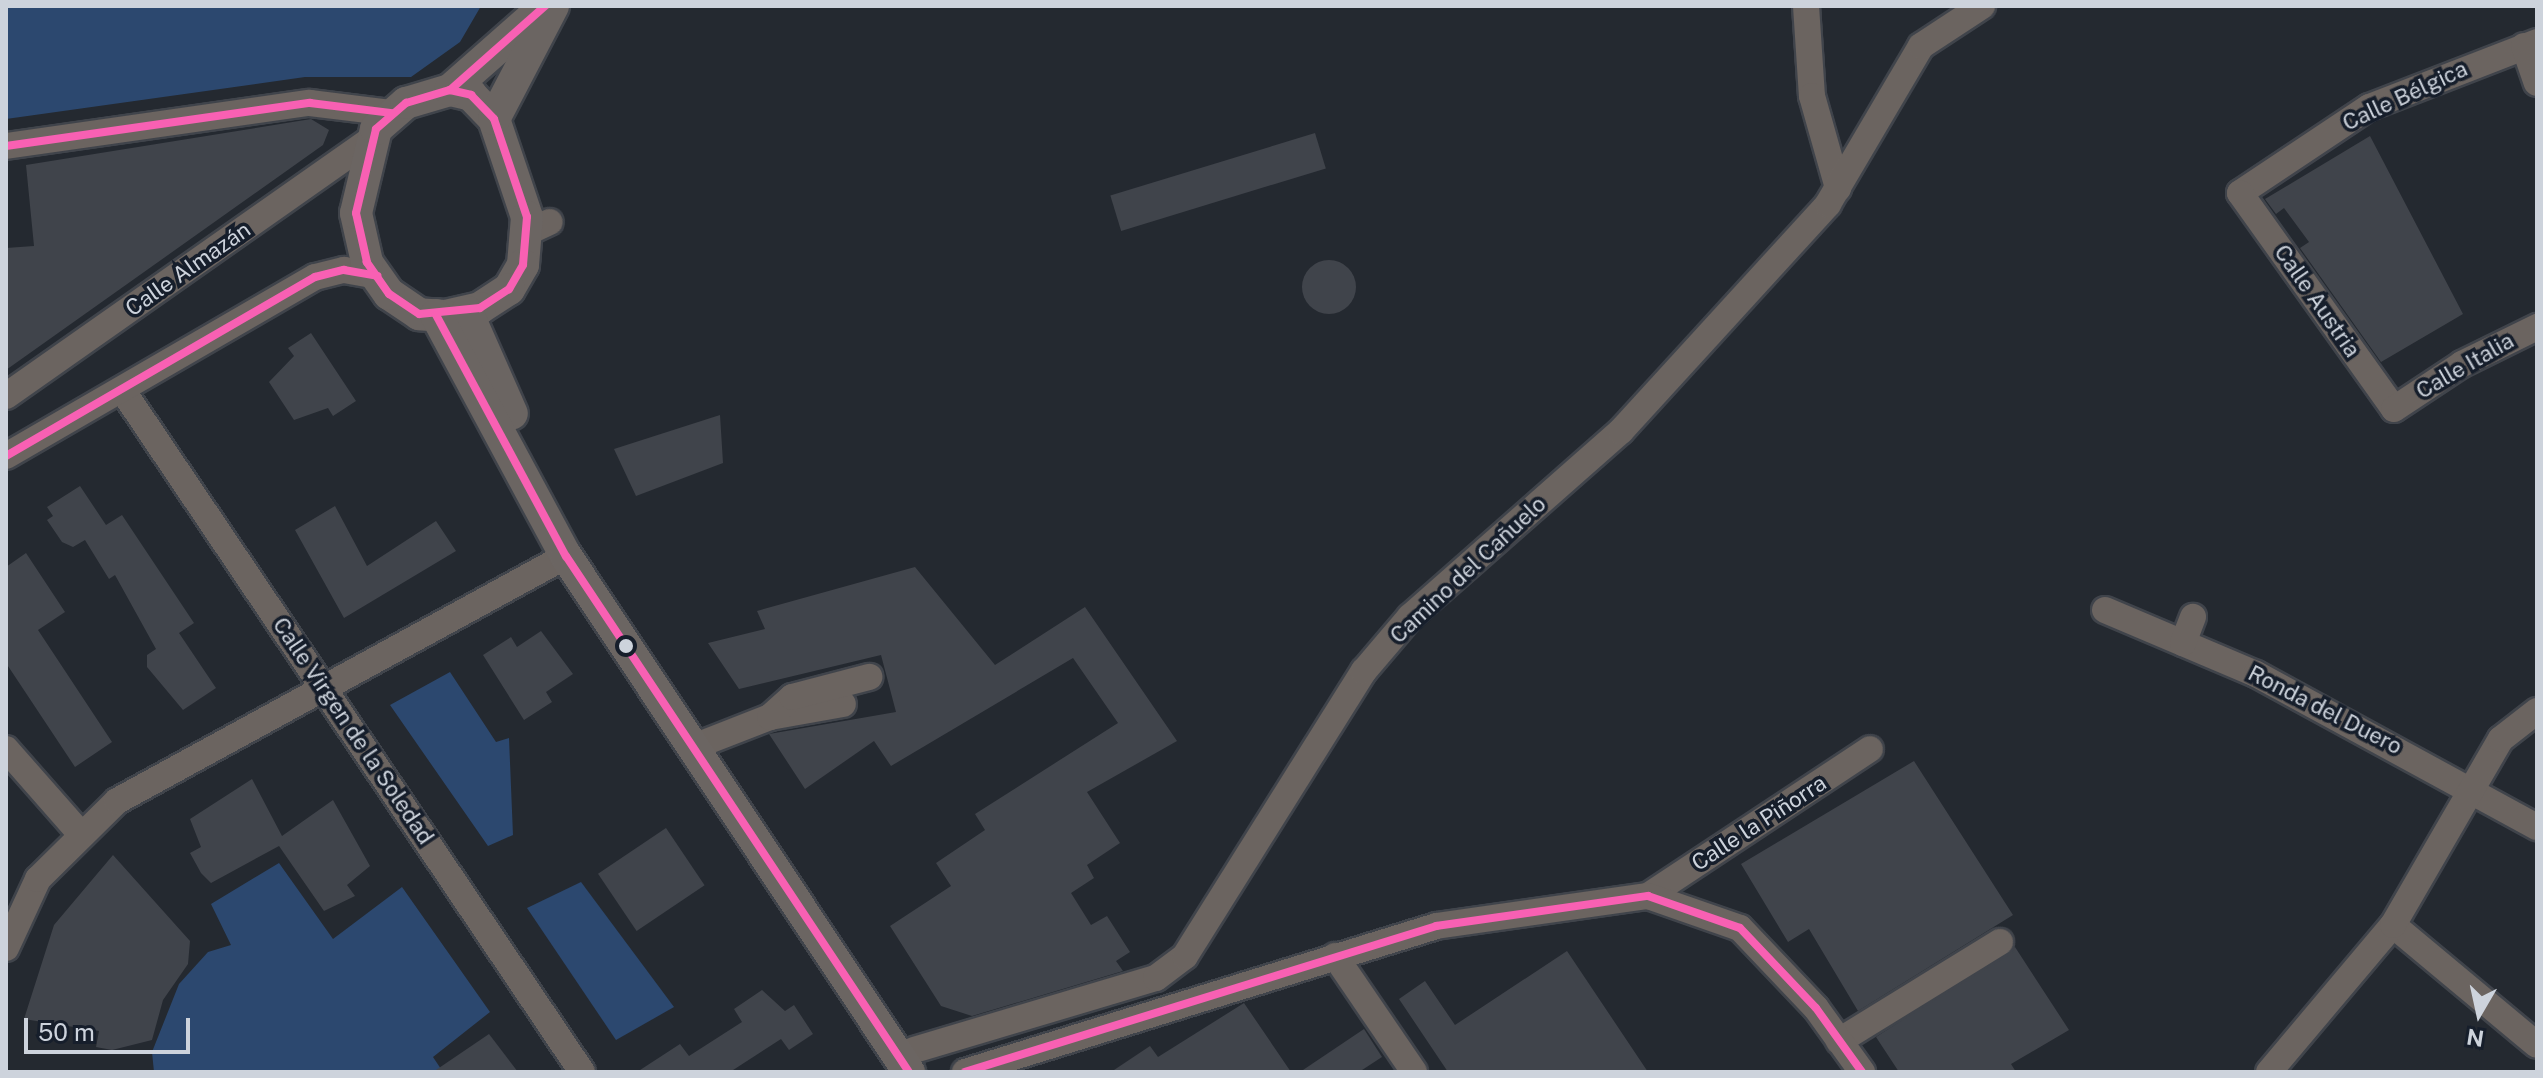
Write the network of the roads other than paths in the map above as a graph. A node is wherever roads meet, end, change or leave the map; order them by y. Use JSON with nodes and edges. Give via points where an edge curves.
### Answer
{"nodes":[{"id":1,"x":1806,"y":6,"type":"edge"},
{"id":2,"x":1982,"y":6,"type":"edge"},
{"id":3,"x":541,"y":12,"type":"edge"},
{"id":4,"x":2531,"y":44,"type":"edge"},
{"id":5,"x":2537,"y":83,"type":"edge"},
{"id":6,"x":450,"y":90,"type":"junction"},
{"id":7,"x":494,"y":119,"type":"junction"},
{"id":8,"x":379,"y":128,"type":"junction"},
{"id":9,"x":6,"y":146,"type":"edge"},
{"id":10,"x":1838,"y":188,"type":"junction"},
{"id":11,"x":2240,"y":193,"type":"joint"},
{"id":12,"x":377,"y":276,"type":"junction"},
{"id":13,"x":451,"y":313,"type":"junction"},
{"id":14,"x":2537,"y":327,"type":"edge"},
{"id":15,"x":123,"y":391,"type":"junction"},
{"id":16,"x":6,"y":396,"type":"edge"},
{"id":17,"x":2394,"y":409,"type":"joint"},
{"id":18,"x":514,"y":441,"type":"junction"},
{"id":19,"x":6,"y":456,"type":"edge"},
{"id":20,"x":566,"y":556,"type":"junction"},
{"id":21,"x":2105,"y":610,"type":"dead end"},
{"id":22,"x":2193,"y":617,"type":"dead end"},
{"id":23,"x":2183,"y":643,"type":"junction"},
{"id":24,"x":869,"y":677,"type":"dead end"},
{"id":25,"x":325,"y":690,"type":"junction"},
{"id":26,"x":843,"y":704,"type":"dead end"},
{"id":27,"x":2537,"y":711,"type":"edge"},
{"id":28,"x":770,"y":717,"type":"junction"},
{"id":29,"x":706,"y":742,"type":"junction"},
{"id":30,"x":6,"y":749,"type":"edge"},
{"id":31,"x":1870,"y":749,"type":"dead end"},
{"id":32,"x":2472,"y":787,"type":"junction"},
{"id":33,"x":2537,"y":827,"type":"edge"},
{"id":34,"x":79,"y":832,"type":"junction"},
{"id":35,"x":1648,"y":896,"type":"junction"},
{"id":36,"x":2393,"y":925,"type":"junction"},
{"id":37,"x":2000,"y":942,"type":"dead end"},
{"id":38,"x":6,"y":948,"type":"edge"},
{"id":39,"x":1335,"y":956,"type":"junction"},
{"id":40,"x":1839,"y":1041,"type":"junction"},
{"id":41,"x":2537,"y":1045,"type":"edge"},
{"id":42,"x":917,"y":1065,"type":"edge"},
{"id":43,"x":582,"y":1072,"type":"edge"},
{"id":44,"x":965,"y":1072,"type":"edge"},
{"id":45,"x":1414,"y":1072,"type":"edge"},
{"id":46,"x":1862,"y":1072,"type":"edge"},
{"id":47,"x":2269,"y":1072,"type":"edge"}],
"edges":[{"from":1,"to":10,"type":"street","via":[[1812,96]]},
{"from":2,"to":10,"type":"street","name":"Camino del Cañuelo","via":[[1921,46]]},
{"from":3,"to":6,"type":"main road"},
{"from":3,"to":7,"type":"main road"},
{"from":4,"to":5,"type":"street"},
{"from":4,"to":11,"type":"street","name":"Calle Bélgica","via":[[2369,107]]},
{"from":6,"to":7,"type":"main road","via":[[471,95]]},
{"from":6,"to":8,"type":"main road"},
{"from":7,"to":13,"type":"main road","via":[[527,225],[523,265],[509,289]]},
{"from":8,"to":9,"type":"street","via":[[342,103]]},
{"from":8,"to":12,"type":"main road","via":[[356,213],[360,243]]},
{"from":8,"to":16,"type":"street","name":"Calle Almazán"},
{"from":10,"to":42,"type":"street","name":"Camino del Cañuelo","via":[[1621,431],[1382,649],[1185,956],[1156,978]]},
{"from":11,"to":17,"type":"street","name":"Calle Austria"},
{"from":12,"to":13,"type":"main road","via":[[399,303]]},
{"from":12,"to":15,"type":"street","via":[[344,270],[315,277]]},
{"from":13,"to":18,"type":"main road"},
{"from":14,"to":17,"type":"street","name":"Calle Italia","via":[[2462,364]]},
{"from":15,"to":19,"type":"street"},
{"from":15,"to":25,"type":"street","name":"Calle Virgen de la Soledad"},
{"from":18,"to":20,"type":"main road"},
{"from":18,"to":29,"type":"main road"},
{"from":20,"to":25,"type":"street"},
{"from":20,"to":42,"type":"main road"},
{"from":21,"to":23,"type":"street","name":"Ronda del Duero"},
{"from":22,"to":23,"type":"street"},
{"from":23,"to":32,"type":"street","name":"Ronda del Duero"},
{"from":24,"to":28,"type":"street","via":[[792,697]]},
{"from":25,"to":34,"type":"street","via":[[131,792]]},
{"from":25,"to":43,"type":"street","name":"Calle Virgen de la Soledad"},
{"from":26,"to":28,"type":"street"},
{"from":27,"to":32,"type":"street","via":[[2501,739]]},
{"from":28,"to":29,"type":"street"},
{"from":29,"to":42,"type":"main road"},
{"from":30,"to":34,"type":"street"},
{"from":31,"to":35,"type":"street","name":"Calle la Piñorra"},
{"from":32,"to":33,"type":"street","name":"Ronda del Duero"},
{"from":32,"to":36,"type":"street"},
{"from":34,"to":38,"type":"street","via":[[38,879]]},
{"from":35,"to":39,"type":"street","via":[[1436,926]]},
{"from":35,"to":40,"type":"street","via":[[1740,928]]},
{"from":36,"to":41,"type":"street"},
{"from":36,"to":47,"type":"street"},
{"from":37,"to":40,"type":"street"},
{"from":39,"to":44,"type":"street"},
{"from":39,"to":45,"type":"street"},
{"from":40,"to":46,"type":"street"}]}
